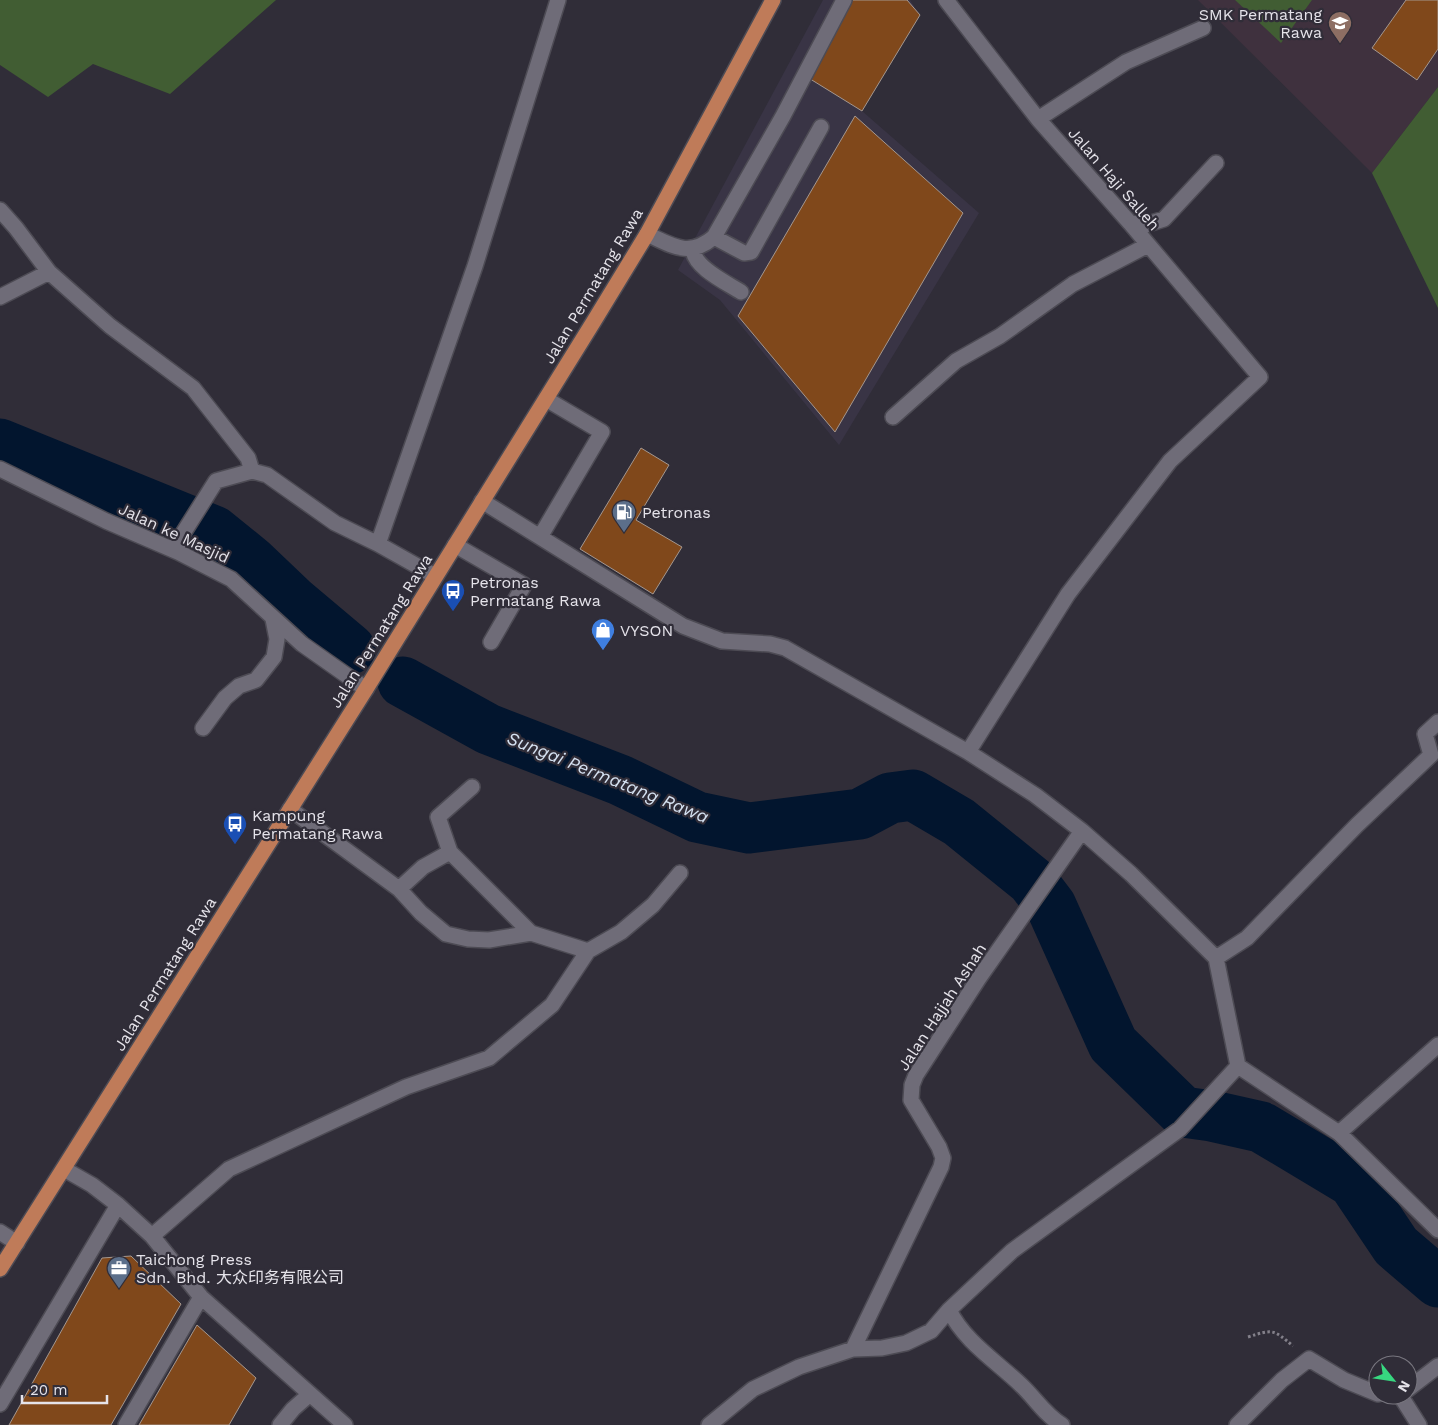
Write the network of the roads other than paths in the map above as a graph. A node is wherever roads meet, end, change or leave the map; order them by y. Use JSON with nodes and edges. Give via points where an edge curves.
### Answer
{"nodes":[{"id":1,"x":558,"y":0,"type":"edge"},
{"id":2,"x":773,"y":0,"type":"edge"},
{"id":3,"x":844,"y":0,"type":"edge"},
{"id":4,"x":946,"y":0,"type":"edge"},
{"id":5,"x":1203,"y":28,"type":"dead end"},
{"id":6,"x":1038,"y":118,"type":"junction"},
{"id":7,"x":821,"y":127,"type":"dead end"},
{"id":8,"x":1216,"y":163,"type":"dead end"},
{"id":9,"x":0,"y":210,"type":"edge"},
{"id":10,"x":1130,"y":223,"type":"junction"},
{"id":11,"x":647,"y":234,"type":"junction"},
{"id":12,"x":714,"y":237,"type":"junction"},
{"id":13,"x":1148,"y":245,"type":"junction"},
{"id":14,"x":693,"y":249,"type":"junction"},
{"id":15,"x":49,"y":272,"type":"junction"},
{"id":16,"x":741,"y":292,"type":"dead end"},
{"id":17,"x":0,"y":297,"type":"edge"},
{"id":18,"x":546,"y":398,"type":"junction"},
{"id":19,"x":893,"y":417,"type":"dead end"},
{"id":20,"x":0,"y":470,"type":"edge"},
{"id":21,"x":252,"y":471,"type":"junction"},
{"id":22,"x":482,"y":501,"type":"junction"},
{"id":23,"x":540,"y":537,"type":"junction"},
{"id":24,"x":378,"y":544,"type":"junction"},
{"id":25,"x":455,"y":545,"type":"junction"},
{"id":26,"x":178,"y":547,"type":"junction"},
{"id":27,"x":435,"y":576,"type":"junction"},
{"id":28,"x":273,"y":620,"type":"junction"},
{"id":29,"x":491,"y":642,"type":"dead end"},
{"id":30,"x":366,"y":689,"type":"junction"},
{"id":31,"x":1438,"y":722,"type":"edge"},
{"id":32,"x":203,"y":728,"type":"dead end"},
{"id":33,"x":968,"y":752,"type":"junction"},
{"id":34,"x":472,"y":788,"type":"dead end"},
{"id":35,"x":290,"y":809,"type":"junction"},
{"id":36,"x":1082,"y":831,"type":"junction"},
{"id":37,"x":450,"y":852,"type":"junction"},
{"id":38,"x":680,"y":873,"type":"dead end"},
{"id":39,"x":398,"y":889,"type":"junction"},
{"id":40,"x":531,"y":933,"type":"junction"},
{"id":41,"x":588,"y":951,"type":"junction"},
{"id":42,"x":1216,"y":958,"type":"junction"},
{"id":43,"x":1438,"y":1045,"type":"edge"},
{"id":44,"x":1238,"y":1066,"type":"junction"},
{"id":45,"x":1339,"y":1132,"type":"junction"},
{"id":46,"x":64,"y":1169,"type":"junction"},
{"id":47,"x":118,"y":1205,"type":"junction"},
{"id":48,"x":1438,"y":1230,"type":"edge"},
{"id":49,"x":0,"y":1232,"type":"edge"},
{"id":50,"x":152,"y":1236,"type":"junction"},
{"id":51,"x":16,"y":1243,"type":"junction"},
{"id":52,"x":0,"y":1270,"type":"edge"},
{"id":53,"x":201,"y":1297,"type":"junction"},
{"id":54,"x":949,"y":1310,"type":"junction"},
{"id":55,"x":853,"y":1349,"type":"junction"},
{"id":56,"x":1438,"y":1366,"type":"edge"},
{"id":57,"x":1418,"y":1381,"type":"edge"},
{"id":58,"x":1368,"y":1390,"type":"edge"},
{"id":59,"x":310,"y":1394,"type":"junction"},
{"id":60,"x":0,"y":1404,"type":"edge"},
{"id":61,"x":1406,"y":1405,"type":"edge"},
{"id":62,"x":340,"y":1421,"type":"edge"},
{"id":63,"x":126,"y":1425,"type":"edge"},
{"id":64,"x":280,"y":1425,"type":"edge"},
{"id":65,"x":709,"y":1425,"type":"edge"},
{"id":66,"x":1062,"y":1425,"type":"edge"},
{"id":67,"x":1237,"y":1425,"type":"edge"},
{"id":68,"x":1419,"y":1425,"type":"edge"}],
"edges":[{"from":1,"to":24,"type":"street","via":[[475,266]]},
{"from":2,"to":11,"type":"main road","name":"Jalan Permatang Rawa"},
{"from":3,"to":12,"type":"street"},
{"from":4,"to":6,"type":"street","name":"Jalan Haji Salleh"},
{"from":5,"to":6,"type":"street","via":[[1126,62]]},
{"from":6,"to":10,"type":"street","name":"Jalan Haji Salleh"},
{"from":7,"to":12,"type":"street","via":[[751,252],[744,253]]},
{"from":8,"to":10,"type":"street","via":[[1164,219],[1145,225]]},
{"from":9,"to":15,"type":"street"},
{"from":10,"to":13,"type":"street","name":"Jalan Haji Salleh"},
{"from":11,"to":14,"type":"street","via":[[678,248]]},
{"from":11,"to":18,"type":"main road","name":"Jalan Permatang Rawa"},
{"from":12,"to":14,"type":"street"},
{"from":13,"to":19,"type":"street","via":[[1073,284],[1000,336],[956,361]]},
{"from":13,"to":33,"type":"street","name":"Jalan Haji Salleh","via":[[1260,378],[1170,461],[1068,594]]},
{"from":14,"to":16,"type":"street","via":[[693,255],[701,265]]},
{"from":15,"to":17,"type":"street"},
{"from":15,"to":21,"type":"street","via":[[110,326],[193,388],[248,458]]},
{"from":18,"to":22,"type":"main road","name":"Jalan Permatang Rawa"},
{"from":18,"to":23,"type":"street","via":[[602,432]]},
{"from":20,"to":26,"type":"street","name":"Jalan ke Masjid","via":[[106,521]]},
{"from":21,"to":24,"type":"street","via":[[266,475],[335,523]]},
{"from":21,"to":26,"type":"street","via":[[216,481]]},
{"from":22,"to":23,"type":"street"},
{"from":22,"to":25,"type":"main road","name":"Jalan Permatang Rawa"},
{"from":23,"to":33,"type":"street","via":[[683,626],[722,641],[785,648]]},
{"from":24,"to":27,"type":"street"},
{"from":25,"to":27,"type":"main road","name":"Jalan Permatang Rawa"},
{"from":25,"to":29,"type":"street","via":[[524,586]]},
{"from":26,"to":28,"type":"street","name":"Jalan ke Masjid","via":[[230,579]]},
{"from":27,"to":30,"type":"main road","name":"Jalan Permatang Rawa"},
{"from":28,"to":30,"type":"street","name":"Jalan ke Masjid"},
{"from":28,"to":32,"type":"street","via":[[277,639],[274,657],[256,680],[239,686],[225,698]]},
{"from":30,"to":35,"type":"main road","name":"Jalan Permatang Rawa"},
{"from":31,"to":42,"type":"street","via":[[1426,734],[1431,754],[1247,938]]},
{"from":33,"to":36,"type":"street","via":[[1035,795]]},
{"from":34,"to":37,"type":"street","via":[[438,817]]},
{"from":35,"to":39,"type":"street"},
{"from":35,"to":46,"type":"main road","name":"Jalan Permatang Rawa"},
{"from":36,"to":42,"type":"street"},
{"from":36,"to":55,"type":"street","name":"Jalan Hajjah Ashah","via":[[979,978],[912,1085],[911,1100],[939,1148],[943,1158],[941,1168]]},
{"from":37,"to":39,"type":"street","via":[[424,867]]},
{"from":37,"to":40,"type":"street"},
{"from":38,"to":41,"type":"street","via":[[653,905],[621,932]]},
{"from":39,"to":40,"type":"street","via":[[446,934],[489,940]]},
{"from":40,"to":41,"type":"street"},
{"from":41,"to":50,"type":"street","via":[[552,1005],[489,1058],[406,1088],[229,1169]]},
{"from":42,"to":44,"type":"street"},
{"from":43,"to":45,"type":"street"},
{"from":44,"to":45,"type":"street"},
{"from":44,"to":54,"type":"street","via":[[1180,1129],[1012,1250]]},
{"from":45,"to":48,"type":"street"},
{"from":46,"to":47,"type":"street"},
{"from":46,"to":51,"type":"main road","name":"Jalan Permatang Rawa"},
{"from":47,"to":50,"type":"street"},
{"from":47,"to":60,"type":"street"},
{"from":49,"to":51,"type":"street"},
{"from":50,"to":53,"type":"street"},
{"from":51,"to":52,"type":"main road","name":"Jalan Permatang Rawa"},
{"from":53,"to":59,"type":"street"},
{"from":53,"to":63,"type":"street"},
{"from":54,"to":55,"type":"street","via":[[931,1331],[906,1343]]},
{"from":54,"to":66,"type":"street","via":[[957,1325],[976,1346]]},
{"from":55,"to":65,"type":"street","via":[[799,1366],[752,1389]]},
{"from":56,"to":57,"type":"street"},
{"from":58,"to":67,"type":"street","via":[[1309,1359],[1282,1380]]},
{"from":59,"to":62,"type":"street"},
{"from":59,"to":64,"type":"street"},
{"from":61,"to":68,"type":"street"}]}
